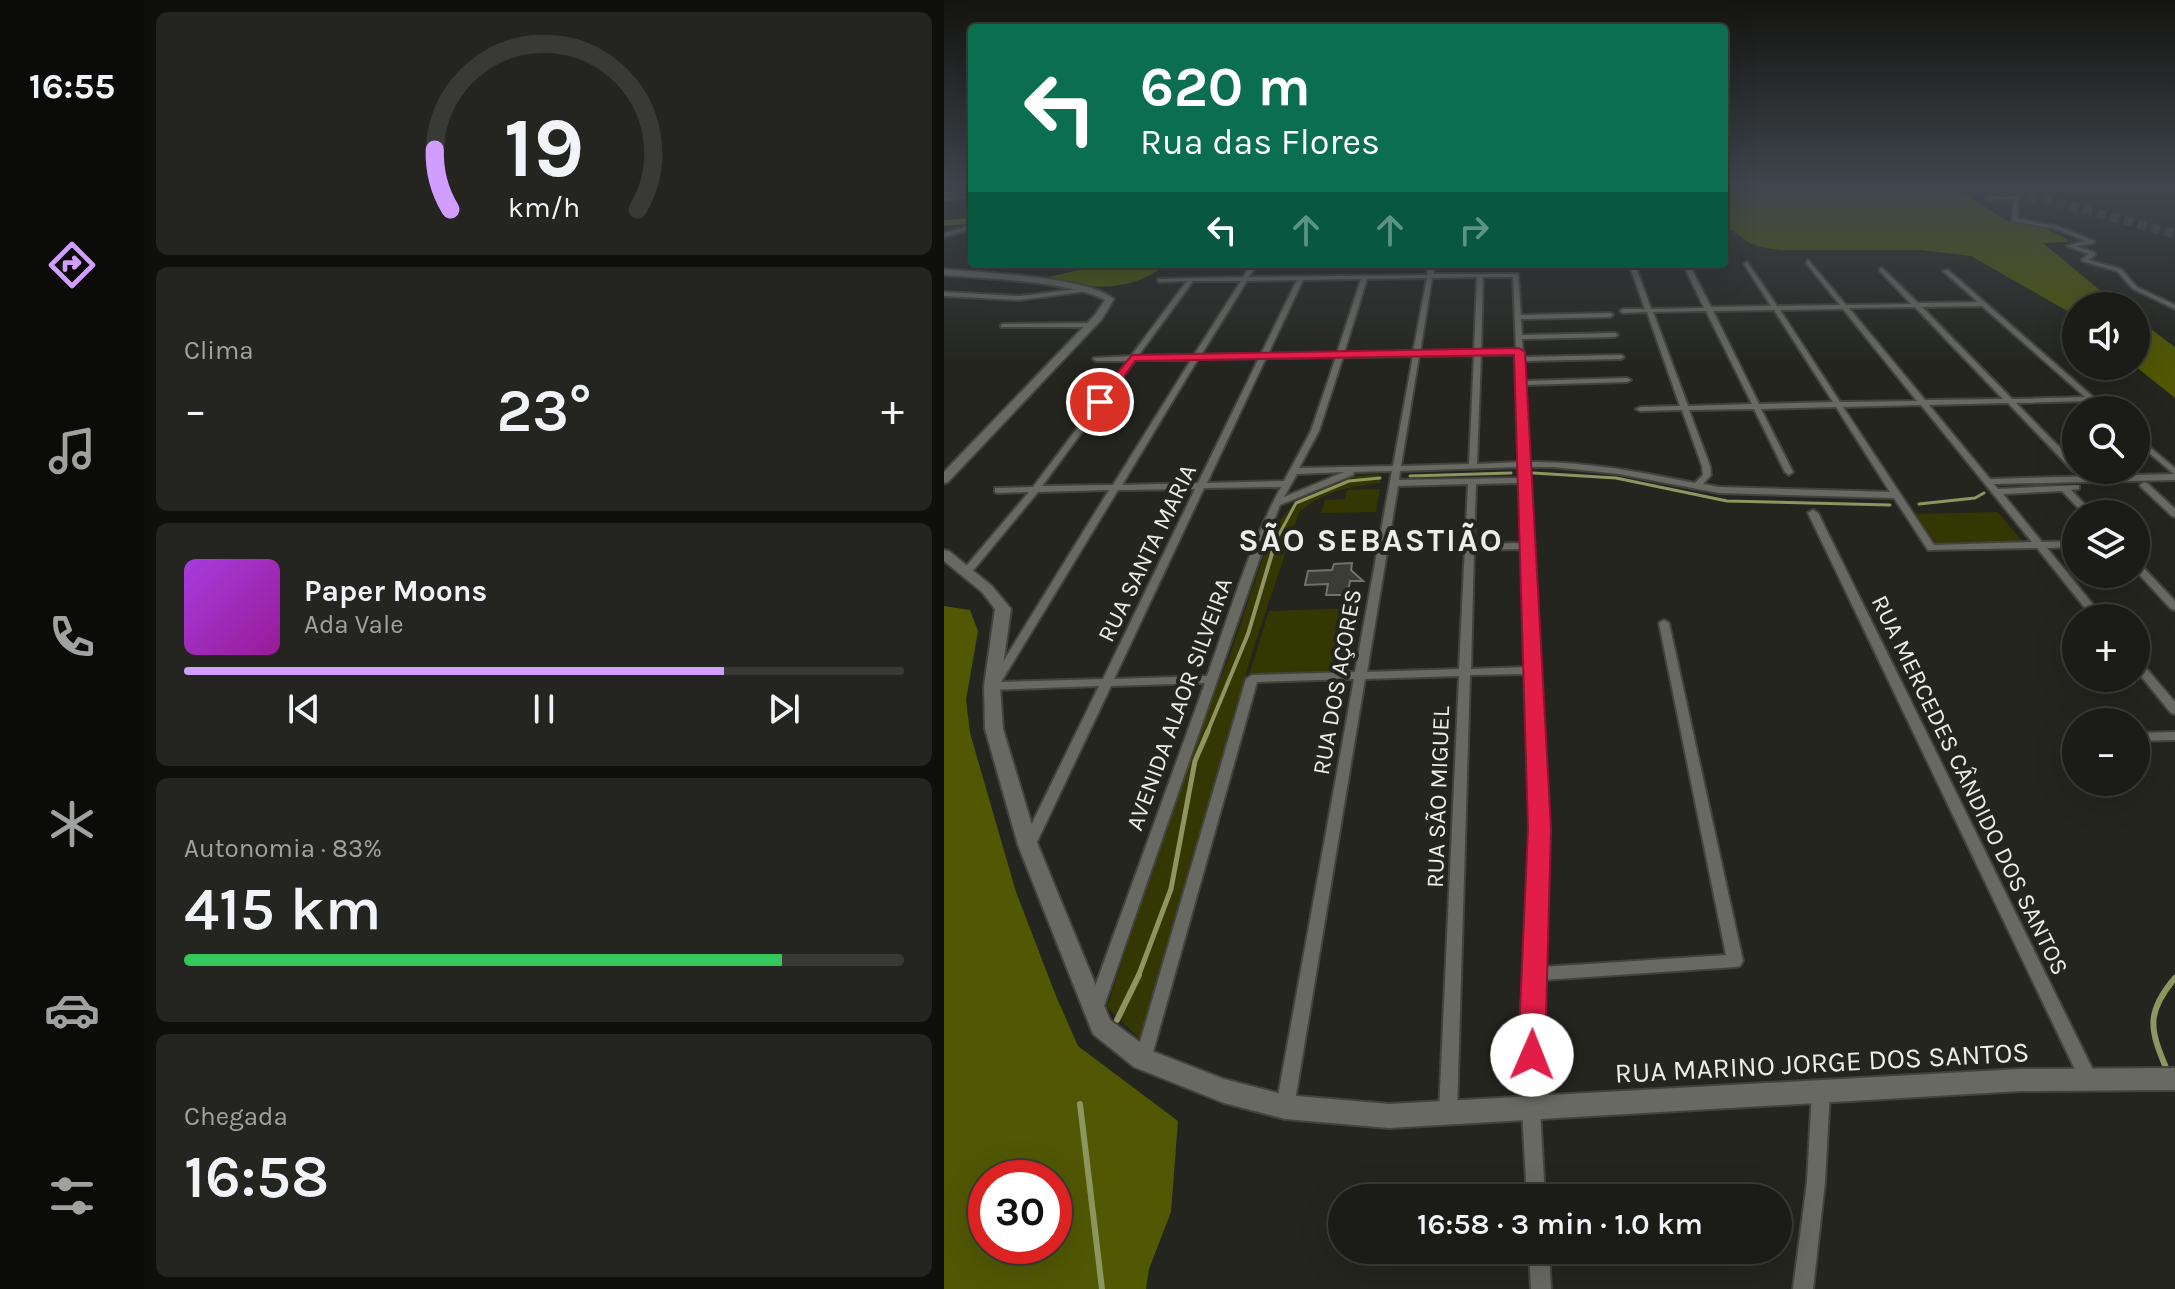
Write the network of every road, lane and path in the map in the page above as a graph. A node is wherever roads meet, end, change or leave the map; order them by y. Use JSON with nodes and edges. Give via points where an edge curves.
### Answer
{"nodes":[{"id":1,"x":2070,"y":246,"type":"edge"},
{"id":2,"x":1808,"y":262,"type":"dead end"},
{"id":3,"x":1747,"y":264,"type":"dead end"},
{"id":4,"x":1251,"y":268,"type":"edge"},
{"id":5,"x":1633,"y":268,"type":"edge"},
{"id":6,"x":1688,"y":268,"type":"edge"},
{"id":7,"x":1431,"y":270,"type":"edge"},
{"id":8,"x":1882,"y":270,"type":"dead end"},
{"id":9,"x":1946,"y":271,"type":"dead end"},
{"id":10,"x":944,"y":272,"type":"edge"},
{"id":11,"x":1480,"y":275,"type":"junction"},
{"id":12,"x":1365,"y":277,"type":"junction"},
{"id":13,"x":1301,"y":278,"type":"junction"},
{"id":14,"x":1244,"y":279,"type":"junction"},
{"id":15,"x":1160,"y":280,"type":"dead end"},
{"id":16,"x":1191,"y":280,"type":"junction"},
{"id":17,"x":1086,"y":290,"type":"junction"},
{"id":18,"x":944,"y":294,"type":"edge"},
{"id":19,"x":1984,"y":304,"type":"junction"},
{"id":20,"x":1916,"y":306,"type":"junction"},
{"id":21,"x":1845,"y":307,"type":"junction"},
{"id":22,"x":2175,"y":307,"type":"edge"},
{"id":23,"x":1775,"y":308,"type":"junction"},
{"id":24,"x":1709,"y":310,"type":"junction"},
{"id":25,"x":1623,"y":311,"type":"dead end"},
{"id":26,"x":1648,"y":311,"type":"junction"},
{"id":27,"x":1610,"y":315,"type":"dead end"},
{"id":28,"x":1518,"y":317,"type":"junction"},
{"id":29,"x":1091,"y":325,"type":"junction"},
{"id":30,"x":1003,"y":326,"type":"dead end"},
{"id":31,"x":1615,"y":335,"type":"dead end"},
{"id":32,"x":1519,"y":337,"type":"junction"},
{"id":33,"x":1477,"y":352,"type":"junction"},
{"id":34,"x":1417,"y":353,"type":"junction"},
{"id":35,"x":1340,"y":355,"type":"junction"},
{"id":36,"x":1520,"y":355,"type":"junction"},
{"id":37,"x":1264,"y":356,"type":"junction"},
{"id":38,"x":1196,"y":357,"type":"junction"},
{"id":39,"x":1621,"y":357,"type":"dead end"},
{"id":40,"x":1132,"y":358,"type":"junction"},
{"id":41,"x":1096,"y":359,"type":"dead end"},
{"id":42,"x":1627,"y":380,"type":"dead end"},
{"id":43,"x":1521,"y":383,"type":"junction"},
{"id":44,"x":2089,"y":396,"type":"edge"},
{"id":45,"x":2062,"y":400,"type":"edge"},
{"id":46,"x":2010,"y":401,"type":"junction"},
{"id":47,"x":1924,"y":403,"type":"junction"},
{"id":48,"x":1838,"y":406,"type":"junction"},
{"id":49,"x":1757,"y":408,"type":"junction"},
{"id":50,"x":1640,"y":409,"type":"dead end"},
{"id":51,"x":1683,"y":409,"type":"junction"},
{"id":52,"x":2150,"y":451,"type":"edge"},
{"id":53,"x":2062,"y":455,"type":"edge"},
{"id":54,"x":1524,"y":463,"type":"junction"},
{"id":55,"x":1473,"y":465,"type":"junction"},
{"id":56,"x":1397,"y":467,"type":"junction"},
{"id":57,"x":1366,"y":468,"type":"junction"},
{"id":58,"x":1296,"y":471,"type":"junction"},
{"id":59,"x":1789,"y":472,"type":"dead end"},
{"id":60,"x":2175,"y":474,"type":"edge"},
{"id":61,"x":2150,"y":475,"type":"edge"},
{"id":62,"x":944,"y":479,"type":"edge"},
{"id":63,"x":1525,"y":480,"type":"junction"},
{"id":64,"x":2062,"y":480,"type":"edge"},
{"id":65,"x":1472,"y":481,"type":"junction"},
{"id":66,"x":1989,"y":482,"type":"junction"},
{"id":67,"x":1394,"y":483,"type":"junction"},
{"id":68,"x":1288,"y":484,"type":"junction"},
{"id":69,"x":2175,"y":484,"type":"edge"},
{"id":70,"x":1698,"y":485,"type":"junction"},
{"id":71,"x":2144,"y":485,"type":"junction"},
{"id":72,"x":1201,"y":486,"type":"junction"},
{"id":73,"x":1115,"y":488,"type":"junction"},
{"id":74,"x":2064,"y":488,"type":"junction"},
{"id":75,"x":998,"y":490,"type":"dead end"},
{"id":76,"x":1035,"y":490,"type":"junction"},
{"id":77,"x":1997,"y":492,"type":"junction"},
{"id":78,"x":1896,"y":495,"type":"junction"},
{"id":79,"x":2076,"y":500,"type":"edge"},
{"id":80,"x":1276,"y":504,"type":"junction"},
{"id":81,"x":1813,"y":513,"type":"dead end"},
{"id":82,"x":2175,"y":514,"type":"edge"},
{"id":83,"x":2062,"y":544,"type":"edge"},
{"id":84,"x":2040,"y":545,"type":"junction"},
{"id":85,"x":1528,"y":546,"type":"junction"},
{"id":86,"x":1470,"y":547,"type":"junction"},
{"id":87,"x":944,"y":554,"type":"edge"},
{"id":88,"x":967,"y":571,"type":"junction"},
{"id":89,"x":2150,"y":580,"type":"edge"},
{"id":90,"x":2088,"y":604,"type":"edge"},
{"id":91,"x":2175,"y":607,"type":"edge"},
{"id":92,"x":1664,"y":623,"type":"dead end"},
{"id":93,"x":1533,"y":670,"type":"junction"},
{"id":94,"x":1465,"y":672,"type":"junction"},
{"id":95,"x":1360,"y":675,"type":"junction"},
{"id":96,"x":1211,"y":679,"type":"junction"},
{"id":97,"x":2150,"y":680,"type":"edge"},
{"id":98,"x":1106,"y":682,"type":"junction"},
{"id":99,"x":992,"y":686,"type":"junction"},
{"id":100,"x":2175,"y":710,"type":"edge"},
{"id":101,"x":2175,"y":736,"type":"edge"},
{"id":102,"x":2150,"y":737,"type":"edge"},
{"id":103,"x":1028,"y":845,"type":"junction"},
{"id":104,"x":1532,"y":974,"type":"junction"},
{"id":105,"x":1093,"y":1014,"type":"junction"},
{"id":106,"x":1143,"y":1059,"type":"junction"},
{"id":107,"x":2088,"y":1078,"type":"junction"},
{"id":108,"x":2175,"y":1079,"type":"edge"},
{"id":109,"x":1821,"y":1091,"type":"junction"},
{"id":110,"x":1285,"y":1107,"type":"junction"},
{"id":111,"x":1531,"y":1110,"type":"junction"},
{"id":112,"x":1448,"y":1114,"type":"junction"},
{"id":113,"x":1535,"y":1184,"type":"edge"},
{"id":114,"x":1540,"y":1264,"type":"edge"},
{"id":115,"x":1541,"y":1289,"type":"edge"},
{"id":116,"x":1803,"y":1289,"type":"edge"}],
"edges":[{"from":1,"to":22,"type":"street","via":[[2093,254],[2084,260],[2119,270],[2135,288]]},
{"from":2,"to":21,"type":"street"},
{"from":3,"to":23,"type":"street"},
{"from":4,"to":14,"type":"street"},
{"from":5,"to":26,"type":"street"},
{"from":6,"to":24,"type":"street"},
{"from":7,"to":11,"type":"street"},
{"from":7,"to":12,"type":"street"},
{"from":7,"to":34,"type":"street","name":"RUA DOS AÇORES"},
{"from":8,"to":20,"type":"street"},
{"from":9,"to":19,"type":"street"},
{"from":10,"to":17,"type":"street"},
{"from":11,"to":28,"type":"street","via":[[1516,275]]},
{"from":11,"to":33,"type":"street"},
{"from":12,"to":13,"type":"street"},
{"from":12,"to":35,"type":"street","name":"AVENIDA ALAOR SILVEIRA"},
{"from":13,"to":14,"type":"street"},
{"from":13,"to":37,"type":"street","name":"RUA SANTA MARIA"},
{"from":14,"to":16,"type":"street"},
{"from":14,"to":38,"type":"street"},
{"from":15,"to":16,"type":"street"},
{"from":16,"to":40,"type":"street"},
{"from":17,"to":18,"type":"street","via":[[1020,298]]},
{"from":17,"to":29,"type":"street","via":[[1110,299]]},
{"from":19,"to":20,"type":"street"},
{"from":19,"to":44,"type":"street"},
{"from":20,"to":21,"type":"street"},
{"from":20,"to":46,"type":"street"},
{"from":21,"to":23,"type":"street"},
{"from":21,"to":47,"type":"street"},
{"from":23,"to":24,"type":"street"},
{"from":23,"to":48,"type":"street"},
{"from":24,"to":26,"type":"street"},
{"from":24,"to":49,"type":"street"},
{"from":25,"to":26,"type":"street"},
{"from":26,"to":51,"type":"street"},
{"from":27,"to":28,"type":"street"},
{"from":28,"to":32,"type":"street"},
{"from":29,"to":30,"type":"street"},
{"from":29,"to":62,"type":"street"},
{"from":31,"to":32,"type":"street"},
{"from":32,"to":36,"type":"street"},
{"from":33,"to":34,"type":"street"},
{"from":33,"to":36,"type":"street"},
{"from":33,"to":55,"type":"street"},
{"from":34,"to":35,"type":"street"},
{"from":34,"to":56,"type":"street","name":"RUA DOS AÇORES"},
{"from":35,"to":37,"type":"street"},
{"from":35,"to":58,"type":"street","name":"AVENIDA ALAOR SILVEIRA"},
{"from":36,"to":39,"type":"street"},
{"from":36,"to":43,"type":"street"},
{"from":37,"to":38,"type":"street"},
{"from":37,"to":72,"type":"street","name":"RUA SANTA MARIA"},
{"from":38,"to":40,"type":"street"},
{"from":38,"to":73,"type":"street"},
{"from":40,"to":41,"type":"street"},
{"from":40,"to":76,"type":"street"},
{"from":42,"to":43,"type":"street"},
{"from":43,"to":54,"type":"street"},
{"from":45,"to":46,"type":"street"},
{"from":46,"to":47,"type":"street"},
{"from":46,"to":53,"type":"street"},
{"from":47,"to":48,"type":"street"},
{"from":47,"to":66,"type":"street"},
{"from":48,"to":49,"type":"street"},
{"from":48,"to":78,"type":"street"},
{"from":49,"to":51,"type":"street"},
{"from":49,"to":59,"type":"street"},
{"from":50,"to":51,"type":"street"},
{"from":51,"to":70,"type":"street","via":[[1706,466],[1707,475]]},
{"from":52,"to":60,"type":"street"},
{"from":54,"to":55,"type":"street"},
{"from":54,"to":63,"type":"street"},
{"from":54,"to":70,"type":"street","via":[[1588,466]]},
{"from":55,"to":56,"type":"street"},
{"from":56,"to":57,"type":"street"},
{"from":56,"to":67,"type":"street","name":"RUA DOS AÇORES"},
{"from":57,"to":58,"type":"street"},
{"from":57,"to":80,"type":"street"},
{"from":58,"to":68,"type":"street","name":"AVENIDA ALAOR SILVEIRA"},
{"from":60,"to":61,"type":"street"},
{"from":63,"to":65,"type":"street"},
{"from":63,"to":85,"type":"street"},
{"from":64,"to":66,"type":"street"},
{"from":65,"to":67,"type":"street"},
{"from":65,"to":86,"type":"street","name":"RUA SÃO MIGUEL"},
{"from":66,"to":77,"type":"street"},
{"from":67,"to":95,"type":"street","name":"RUA DOS AÇORES"},
{"from":68,"to":72,"type":"street"},
{"from":68,"to":80,"type":"street","name":"AVENIDA ALAOR SILVEIRA"},
{"from":69,"to":71,"type":"street"},
{"from":70,"to":78,"type":"street"},
{"from":71,"to":74,"type":"street"},
{"from":71,"to":82,"type":"street"},
{"from":72,"to":73,"type":"street"},
{"from":72,"to":98,"type":"street","name":"RUA SANTA MARIA"},
{"from":73,"to":76,"type":"street"},
{"from":73,"to":99,"type":"street"},
{"from":74,"to":77,"type":"street"},
{"from":74,"to":79,"type":"street"},
{"from":75,"to":76,"type":"street"},
{"from":76,"to":88,"type":"street"},
{"from":77,"to":84,"type":"street"},
{"from":78,"to":84,"type":"street","via":[[1931,548]]},
{"from":80,"to":96,"type":"street","name":"AVENIDA ALAOR SILVEIRA"},
{"from":81,"to":107,"type":"street","name":"RUA MERCEDES CÂNDIDO DOS SANTOS"},
{"from":83,"to":84,"type":"street"},
{"from":84,"to":90,"type":"street"},
{"from":85,"to":86,"type":"street"},
{"from":85,"to":93,"type":"street"},
{"from":86,"to":94,"type":"street","name":"RUA SÃO MIGUEL"},
{"from":87,"to":88,"type":"street","name":"RUA MARINO JORGE DOS SANTOS"},
{"from":88,"to":99,"type":"street","name":"RUA MARINO JORGE DOS SANTOS","via":[[1003,609]]},
{"from":89,"to":91,"type":"street"},
{"from":92,"to":104,"type":"street","via":[[1735,961]]},
{"from":93,"to":94,"type":"street"},
{"from":93,"to":104,"type":"street","via":[[1540,857]]},
{"from":94,"to":95,"type":"street"},
{"from":94,"to":112,"type":"street","name":"RUA SÃO MIGUEL"},
{"from":95,"to":106,"type":"street","via":[[1252,679]]},
{"from":95,"to":110,"type":"street","name":"RUA DOS AÇORES"},
{"from":96,"to":98,"type":"street"},
{"from":96,"to":105,"type":"street","name":"AVENIDA ALAOR SILVEIRA"},
{"from":97,"to":100,"type":"street"},
{"from":98,"to":99,"type":"street"},
{"from":98,"to":103,"type":"street","name":"RUA SANTA MARIA"},
{"from":99,"to":103,"type":"street","name":"RUA MARINO JORGE DOS SANTOS","via":[[994,729]]},
{"from":101,"to":102,"type":"street"},
{"from":103,"to":105,"type":"street","name":"RUA MARINO JORGE DOS SANTOS"},
{"from":104,"to":111,"type":"street"},
{"from":105,"to":106,"type":"street","name":"RUA MARINO JORGE DOS SANTOS","via":[[1115,1040]]},
{"from":106,"to":110,"type":"street","name":"RUA MARINO JORGE DOS SANTOS","via":[[1185,1078]]},
{"from":107,"to":108,"type":"street","name":"RUA MARINO JORGE DOS SANTOS"},
{"from":107,"to":109,"type":"street","name":"RUA MARINO JORGE DOS SANTOS"},
{"from":109,"to":111,"type":"street","name":"RUA MARINO JORGE DOS SANTOS"},
{"from":109,"to":116,"type":"street"},
{"from":110,"to":112,"type":"street","name":"RUA MARINO JORGE DOS SANTOS","via":[[1389,1116]]},
{"from":111,"to":112,"type":"street","name":"RUA MARINO JORGE DOS SANTOS"},
{"from":111,"to":113,"type":"street"},
{"from":114,"to":115,"type":"street"}]}
